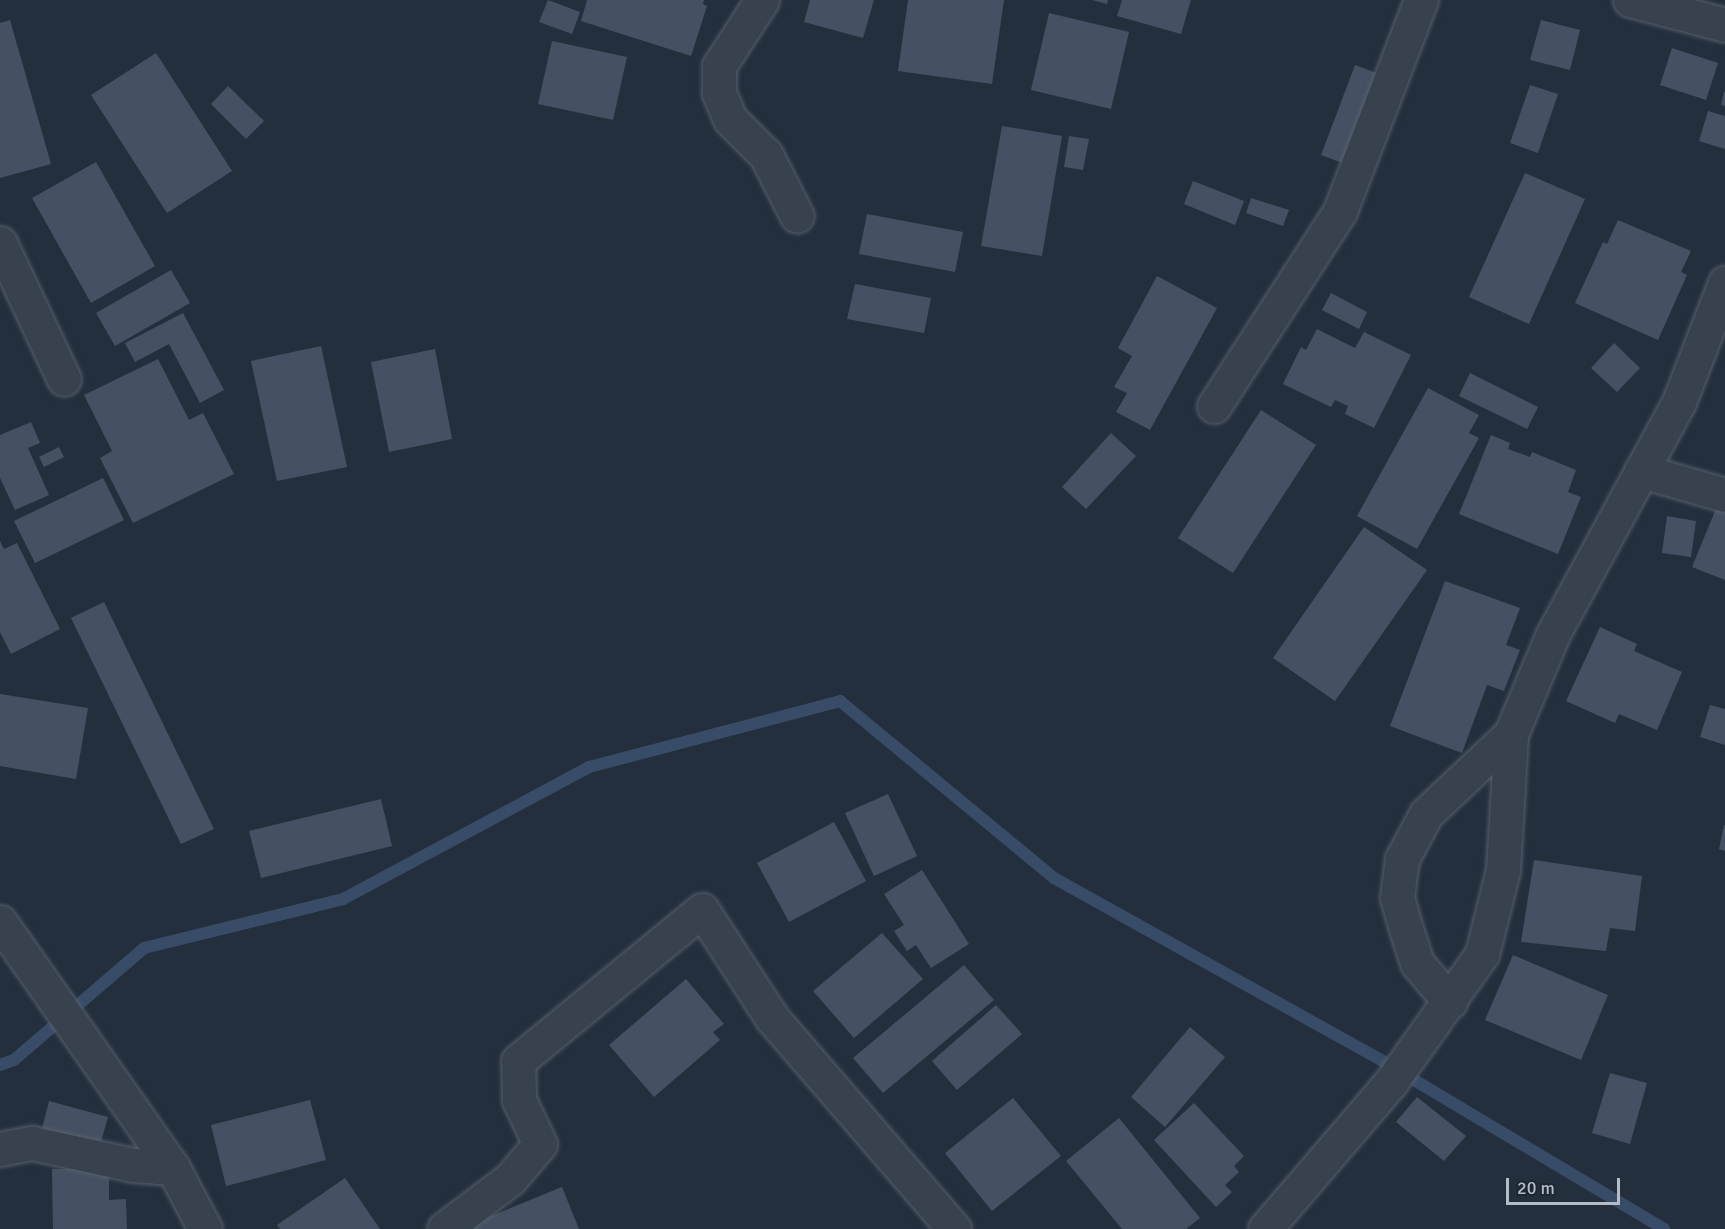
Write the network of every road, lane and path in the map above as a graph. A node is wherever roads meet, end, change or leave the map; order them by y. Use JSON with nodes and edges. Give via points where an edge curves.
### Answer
{"nodes":[{"id":1,"x":762,"y":0,"type":"edge"},
{"id":2,"x":1421,"y":0,"type":"edge"},
{"id":3,"x":1630,"y":0,"type":"edge"},
{"id":4,"x":1725,"y":26,"type":"edge"},
{"id":5,"x":797,"y":216,"type":"dead end"},
{"id":6,"x":0,"y":243,"type":"edge"},
{"id":7,"x":1725,"y":283,"type":"edge"},
{"id":8,"x":64,"y":379,"type":"dead end"},
{"id":9,"x":1214,"y":406,"type":"dead end"},
{"id":10,"x":1641,"y":471,"type":"junction"},
{"id":11,"x":1725,"y":495,"type":"edge"},
{"id":12,"x":1510,"y":734,"type":"junction"},
{"id":13,"x":0,"y":922,"type":"edge"},
{"id":14,"x":1450,"y":1002,"type":"junction"},
{"id":15,"x":0,"y":1149,"type":"edge"},
{"id":16,"x":173,"y":1168,"type":"junction"},
{"id":17,"x":205,"y":1229,"type":"edge"},
{"id":18,"x":444,"y":1229,"type":"edge"},
{"id":19,"x":954,"y":1229,"type":"edge"},
{"id":20,"x":1264,"y":1229,"type":"edge"}],
"edges":[{"from":1,"to":5,"type":"street","via":[[719,66],[719,93],[730,119],[766,155]]},
{"from":2,"to":9,"type":"street","via":[[1340,211]]},
{"from":3,"to":4,"type":"street"},
{"from":6,"to":8,"type":"street"},
{"from":7,"to":10,"type":"street","via":[[1679,402]]},
{"from":10,"to":11,"type":"street"},
{"from":10,"to":12,"type":"street","via":[[1553,634]]},
{"from":12,"to":14,"type":"street","via":[[1503,870],[1482,954]]},
{"from":12,"to":14,"type":"street","via":[[1426,814],[1402,859],[1397,898],[1417,963]]},
{"from":13,"to":16,"type":"street"},
{"from":14,"to":20,"type":"street","via":[[1400,1070]]},
{"from":15,"to":16,"type":"street","via":[[32,1143],[133,1165]]},
{"from":16,"to":17,"type":"street"},
{"from":18,"to":19,"type":"street","via":[[510,1179],[540,1144],[519,1100],[518,1061],[702,910],[772,1018]]}]}
